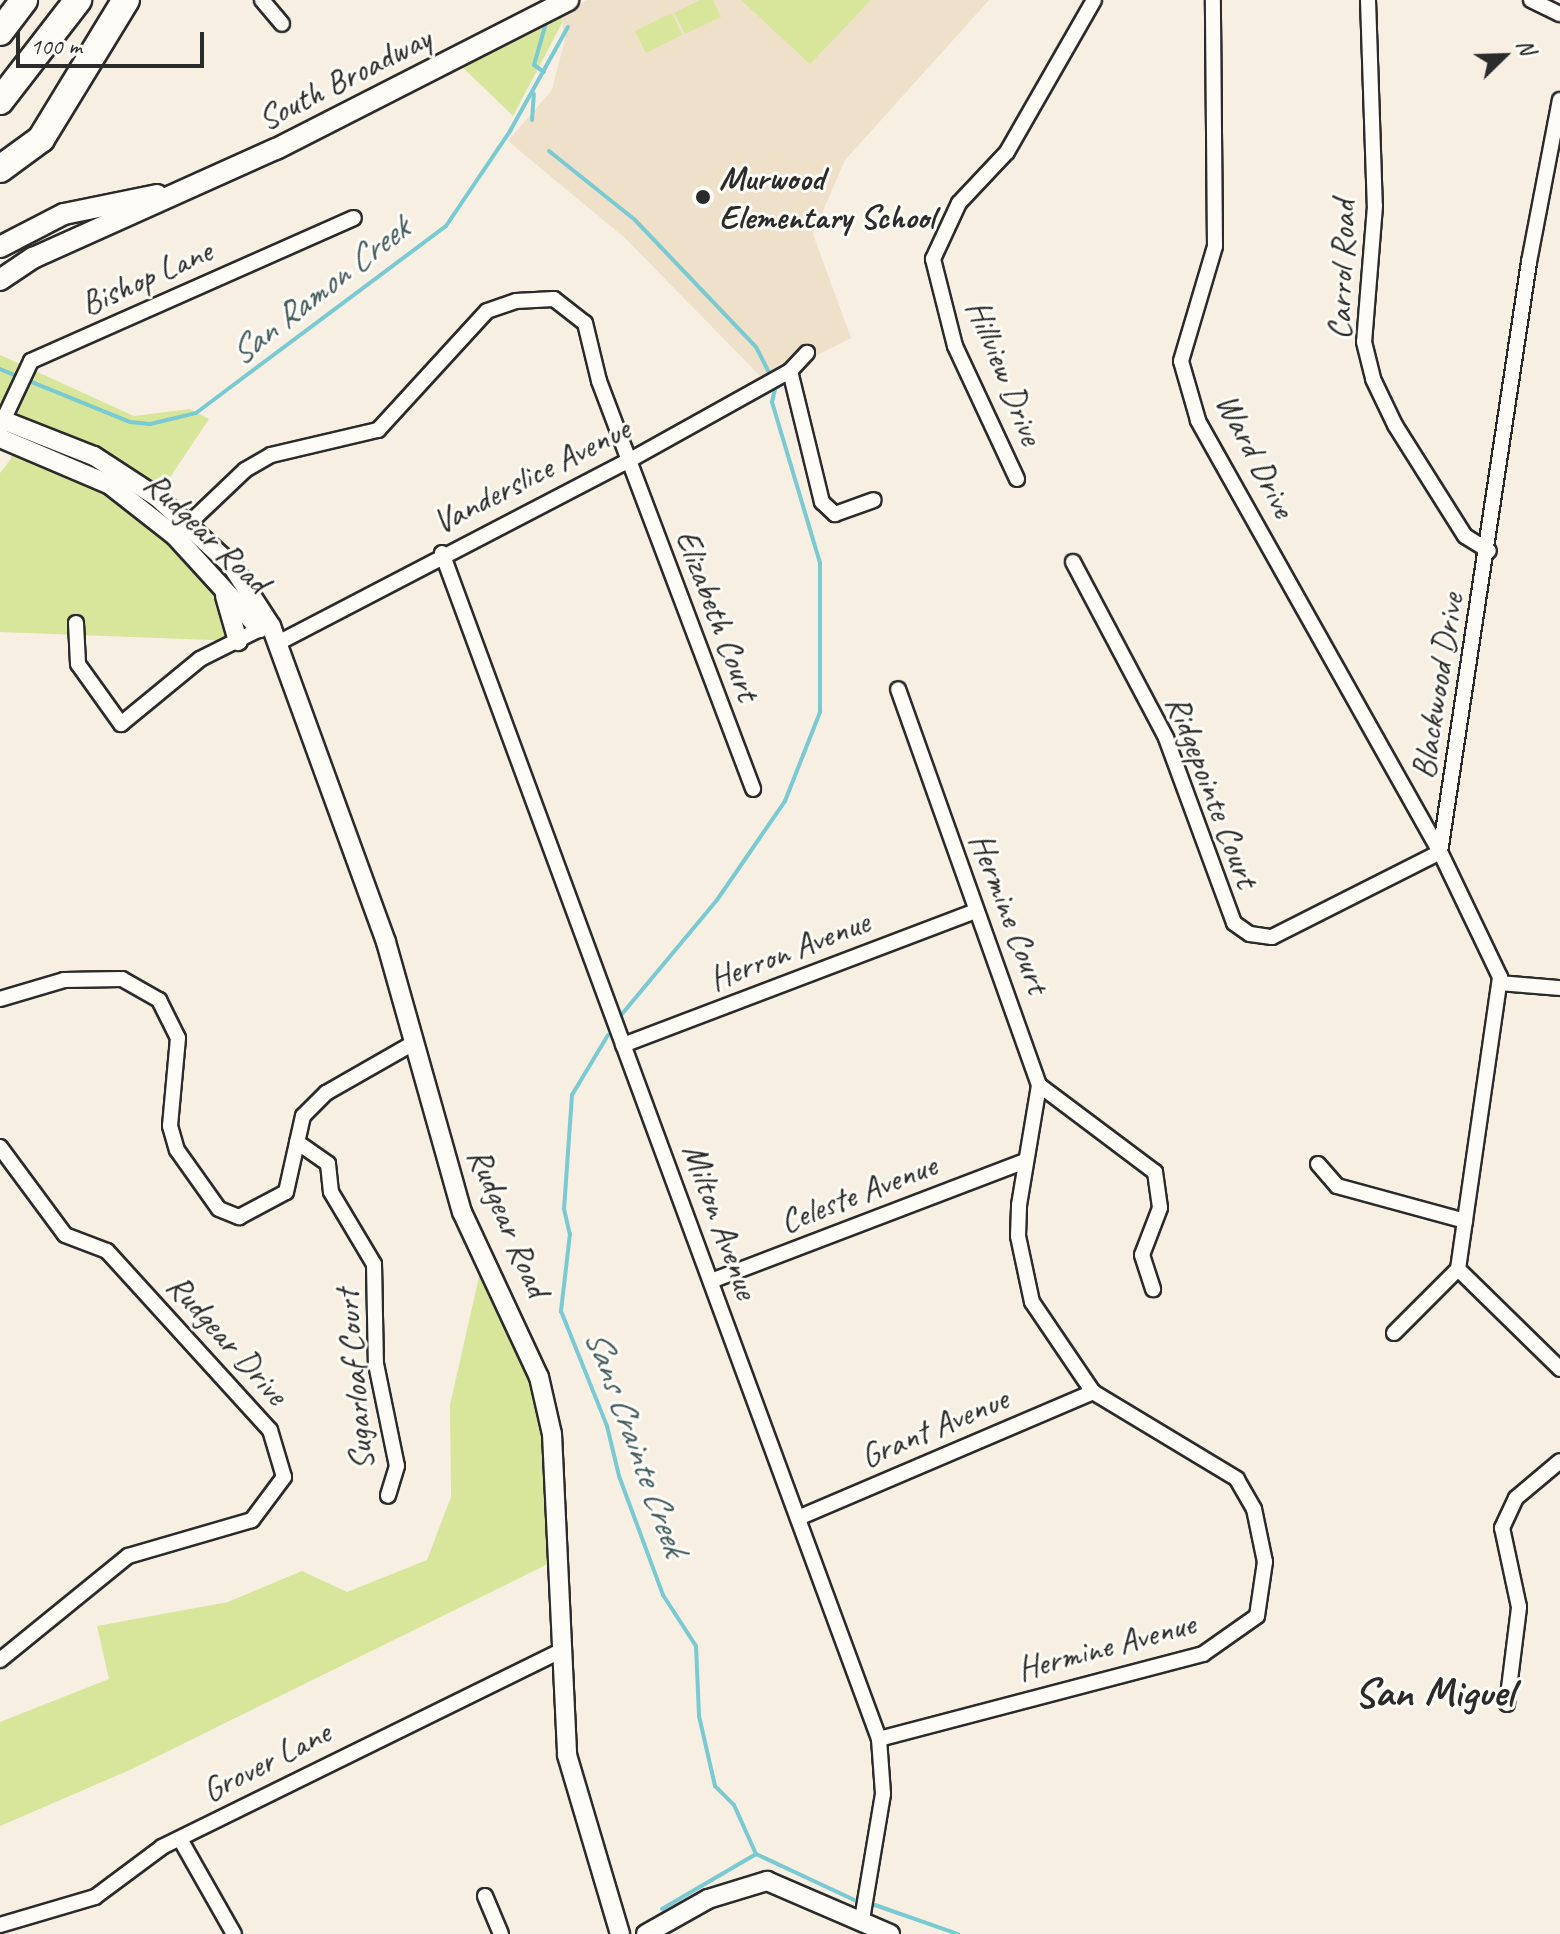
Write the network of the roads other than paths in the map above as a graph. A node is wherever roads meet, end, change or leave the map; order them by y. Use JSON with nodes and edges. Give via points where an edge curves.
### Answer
{"nodes":[{"id":1,"x":24,"y":0,"type":"edge"},
{"id":2,"x":78,"y":0,"type":"edge"},
{"id":3,"x":126,"y":0,"type":"edge"},
{"id":4,"x":262,"y":0,"type":"edge"},
{"id":5,"x":568,"y":0,"type":"edge"},
{"id":6,"x":1094,"y":0,"type":"edge"},
{"id":7,"x":1213,"y":0,"type":"edge"},
{"id":8,"x":1368,"y":0,"type":"edge"},
{"id":9,"x":1531,"y":0,"type":"edge"},
{"id":10,"x":1560,"y":14,"type":"edge"},
{"id":11,"x":282,"y":24,"type":"dead end"},
{"id":12,"x":0,"y":32,"type":"edge"},
{"id":13,"x":1560,"y":100,"type":"edge"},
{"id":14,"x":0,"y":101,"type":"edge"},
{"id":15,"x":0,"y":169,"type":"edge"},
{"id":16,"x":189,"y":188,"type":"junction"},
{"id":17,"x":354,"y":218,"type":"dead end"},
{"id":18,"x":0,"y":247,"type":"edge"},
{"id":19,"x":0,"y":280,"type":"edge"},
{"id":20,"x":807,"y":353,"type":"dead end"},
{"id":21,"x":790,"y":371,"type":"junction"},
{"id":22,"x":1,"y":426,"type":"edge"},
{"id":23,"x":630,"y":460,"type":"junction"},
{"id":24,"x":1017,"y":479,"type":"dead end"},
{"id":25,"x":874,"y":500,"type":"dead end"},
{"id":26,"x":181,"y":531,"type":"junction"},
{"id":27,"x":1489,"y":551,"type":"junction"},
{"id":28,"x":442,"y":553,"type":"junction"},
{"id":29,"x":1073,"y":562,"type":"dead end"},
{"id":30,"x":219,"y":582,"type":"junction"},
{"id":31,"x":76,"y":623,"type":"dead end"},
{"id":32,"x":260,"y":629,"type":"junction"},
{"id":33,"x":238,"y":641,"type":"junction"},
{"id":34,"x":276,"y":644,"type":"junction"},
{"id":35,"x":898,"y":689,"type":"dead end"},
{"id":36,"x":753,"y":789,"type":"dead end"},
{"id":37,"x":1440,"y":852,"type":"junction"},
{"id":38,"x":976,"y":911,"type":"junction"},
{"id":39,"x":1500,"y":983,"type":"junction"},
{"id":40,"x":1560,"y":988,"type":"edge"},
{"id":41,"x":0,"y":999,"type":"edge"},
{"id":42,"x":410,"y":1045,"type":"junction"},
{"id":43,"x":623,"y":1045,"type":"junction"},
{"id":44,"x":1039,"y":1085,"type":"junction"},
{"id":45,"x":297,"y":1142,"type":"junction"},
{"id":46,"x":2,"y":1157,"type":"edge"},
{"id":47,"x":1025,"y":1161,"type":"junction"},
{"id":48,"x":1318,"y":1164,"type":"dead end"},
{"id":49,"x":1465,"y":1221,"type":"junction"},
{"id":50,"x":1458,"y":1269,"type":"junction"},
{"id":51,"x":711,"y":1281,"type":"junction"},
{"id":52,"x":1153,"y":1289,"type":"dead end"},
{"id":53,"x":1394,"y":1333,"type":"dead end"},
{"id":54,"x":1560,"y":1369,"type":"edge"},
{"id":55,"x":1093,"y":1392,"type":"junction"},
{"id":56,"x":1560,"y":1461,"type":"edge"},
{"id":57,"x":388,"y":1496,"type":"dead end"},
{"id":58,"x":798,"y":1518,"type":"junction"},
{"id":59,"x":561,"y":1651,"type":"junction"},
{"id":60,"x":0,"y":1660,"type":"edge"},
{"id":61,"x":1507,"y":1704,"type":"dead end"},
{"id":62,"x":879,"y":1739,"type":"junction"},
{"id":63,"x":180,"y":1839,"type":"junction"},
{"id":64,"x":485,"y":1896,"type":"dead end"},
{"id":65,"x":862,"y":1920,"type":"junction"},
{"id":66,"x":0,"y":1925,"type":"edge"},
{"id":67,"x":234,"y":1934,"type":"edge"},
{"id":68,"x":501,"y":1934,"type":"edge"},
{"id":69,"x":620,"y":1934,"type":"edge"},
{"id":70,"x":646,"y":1934,"type":"edge"},
{"id":71,"x":890,"y":1934,"type":"edge"}],
"edges":[{"from":1,"to":12,"type":"highway"},
{"from":2,"to":14,"type":"highway"},
{"from":3,"to":15,"type":"highway","via":[[41,139]]},
{"from":4,"to":11,"type":"street"},
{"from":5,"to":16,"type":"main road","name":"South Broadway"},
{"from":6,"to":24,"type":"street","name":"Hillview Drive","via":[[1007,152],[959,203],[933,259],[955,346]]},
{"from":7,"to":37,"type":"street","name":"Ward Drive","via":[[1215,246],[1181,361],[1198,420]]},
{"from":8,"to":27,"type":"street","name":"Carrol Road","via":[[1375,247],[1364,342],[1373,379],[1395,425],[1465,536]]},
{"from":9,"to":10,"type":"street"},
{"from":13,"to":27,"type":"street","name":"Blackwood Drive","via":[[1529,262]]},
{"from":16,"to":18,"type":"main road","name":"South Broadway","via":[[64,214]]},
{"from":16,"to":19,"type":"main road","name":"South Broadway","via":[[33,258]]},
{"from":17,"to":22,"type":"street","name":"Bishop Lane","via":[[24,366]]},
{"from":20,"to":21,"type":"street","name":"Vanderslice Avenue"},
{"from":21,"to":23,"type":"street","name":"Vanderslice Avenue"},
{"from":21,"to":25,"type":"street","via":[[822,502],[835,514]]},
{"from":22,"to":26,"type":"street","name":"Rudgear Road"},
{"from":23,"to":26,"type":"street","name":"Elizabeth Court","via":[[599,381],[585,323],[554,299],[516,301],[469,325],[378,430],[271,455],[245,470]]},
{"from":23,"to":28,"type":"street","name":"Vanderslice Avenue"},
{"from":23,"to":36,"type":"street","name":"Elizabeth Court"},
{"from":26,"to":30,"type":"street","name":"Rudgear Road"},
{"from":26,"to":34,"type":"street","name":"Rudgear Road","via":[[232,566]]},
{"from":27,"to":37,"type":"street","name":"Blackwood Drive"},
{"from":28,"to":34,"type":"street","name":"Vanderslice Avenue"},
{"from":28,"to":43,"type":"street","name":"Milton Avenue"},
{"from":29,"to":37,"type":"street","name":"Ridgepointe Court","via":[[1166,738],[1234,923],[1250,934],[1272,937]]},
{"from":30,"to":32,"type":"street","name":"Rudgear Road"},
{"from":30,"to":33,"type":"street","via":[[237,619]]},
{"from":31,"to":33,"type":"street","via":[[78,664],[121,724],[200,659]]},
{"from":32,"to":33,"type":"street"},
{"from":32,"to":34,"type":"street","name":"Rudgear Road"},
{"from":34,"to":42,"type":"street","name":"Rudgear Road","via":[[386,942]]},
{"from":35,"to":38,"type":"street","name":"Hermine Court"},
{"from":37,"to":39,"type":"street","via":[[1496,959]]},
{"from":38,"to":43,"type":"street","name":"Herron Avenue"},
{"from":38,"to":44,"type":"street","name":"Hermine Court"},
{"from":39,"to":40,"type":"street"},
{"from":39,"to":49,"type":"street"},
{"from":41,"to":45,"type":"street","via":[[64,980],[122,979],[159,1000],[178,1038],[170,1126],[177,1150],[219,1209],[239,1217],[286,1192]]},
{"from":42,"to":45,"type":"street","via":[[326,1093],[303,1116]]},
{"from":42,"to":59,"type":"street","name":"Rudgear Road","via":[[462,1212],[539,1377],[552,1434]]},
{"from":43,"to":51,"type":"street","name":"Milton Avenue"},
{"from":44,"to":47,"type":"street"},
{"from":44,"to":52,"type":"street","via":[[1155,1172],[1160,1208],[1142,1255]]},
{"from":45,"to":57,"type":"street","name":"Sugarloaf Court","via":[[328,1164],[331,1192],[374,1264],[376,1364],[397,1466]]},
{"from":46,"to":60,"type":"street","name":"Rudgear Drive","via":[[65,1235],[107,1251],[270,1430],[284,1477],[252,1520],[128,1556]]},
{"from":47,"to":51,"type":"street","name":"Celeste Avenue"},
{"from":47,"to":55,"type":"street","name":"Hermine Avenue","via":[[1018,1236],[1032,1302]]},
{"from":48,"to":49,"type":"street","via":[[1337,1186],[1361,1196]]},
{"from":49,"to":50,"type":"street"},
{"from":50,"to":53,"type":"street"},
{"from":50,"to":54,"type":"street"},
{"from":51,"to":58,"type":"street","name":"Milton Avenue"},
{"from":55,"to":58,"type":"street","name":"Grant Avenue"},
{"from":55,"to":62,"type":"street","name":"Hermine Avenue","via":[[1224,1467],[1242,1485],[1263,1544],[1257,1616],[1221,1646],[1188,1660]]},
{"from":56,"to":61,"type":"street","via":[[1505,1513],[1501,1538],[1519,1607]]},
{"from":58,"to":62,"type":"street","name":"Milton Avenue"},
{"from":59,"to":63,"type":"street","name":"Grover Lane"},
{"from":59,"to":69,"type":"street","name":"Rudgear Road","via":[[567,1755]]},
{"from":62,"to":65,"type":"street","name":"Milton Avenue","via":[[884,1783]]},
{"from":63,"to":66,"type":"street","name":"Grover Lane","via":[[95,1897]]},
{"from":63,"to":67,"type":"street"},
{"from":64,"to":68,"type":"street"},
{"from":65,"to":70,"type":"street","via":[[767,1881],[708,1899]]},
{"from":65,"to":71,"type":"street"}]}
